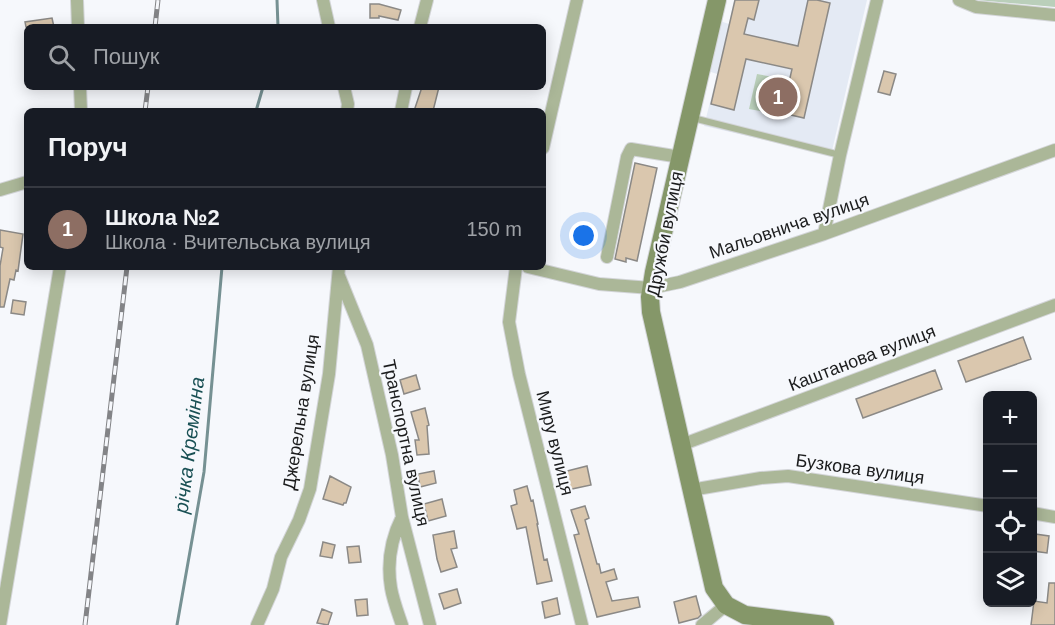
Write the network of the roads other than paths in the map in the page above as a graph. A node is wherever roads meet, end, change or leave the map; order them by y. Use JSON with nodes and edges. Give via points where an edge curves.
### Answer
{"nodes":[{"id":1,"x":77,"y":0,"type":"edge"},
{"id":2,"x":323,"y":0,"type":"edge"},
{"id":3,"x":427,"y":0,"type":"edge"},
{"id":4,"x":577,"y":0,"type":"edge"},
{"id":5,"x":717,"y":0,"type":"edge"},
{"id":6,"x":888,"y":0,"type":"edge"},
{"id":7,"x":959,"y":0,"type":"edge"},
{"id":8,"x":876,"y":5,"type":"edge"},
{"id":9,"x":1055,"y":15,"type":"edge"},
{"id":10,"x":78,"y":24,"type":"edge"},
{"id":11,"x":328,"y":24,"type":"edge"},
{"id":12,"x":421,"y":24,"type":"edge"},
{"id":13,"x":80,"y":90,"type":"edge"},
{"id":14,"x":345,"y":90,"type":"edge"},
{"id":15,"x":405,"y":90,"type":"edge"},
{"id":16,"x":81,"y":108,"type":"edge"},
{"id":17,"x":347,"y":108,"type":"edge"},
{"id":18,"x":402,"y":108,"type":"edge"},
{"id":19,"x":690,"y":117,"type":"junction"},
{"id":20,"x":546,"y":135,"type":"edge"},
{"id":21,"x":1055,"y":150,"type":"edge"},
{"id":22,"x":840,"y":155,"type":"junction"},
{"id":23,"x":680,"y":157,"type":"junction"},
{"id":24,"x":24,"y":183,"type":"edge"},
{"id":25,"x":0,"y":190,"type":"edge"},
{"id":26,"x":824,"y":234,"type":"junction"},
{"id":27,"x":607,"y":257,"type":"dead end"},
{"id":28,"x":59,"y":270,"type":"edge"},
{"id":29,"x":338,"y":270,"type":"edge"},
{"id":30,"x":516,"y":270,"type":"edge"},
{"id":31,"x":541,"y":270,"type":"edge"},
{"id":32,"x":651,"y":288,"type":"junction"},
{"id":33,"x":1055,"y":304,"type":"edge"},
{"id":34,"x":681,"y":445,"type":"junction"},
{"id":35,"x":691,"y":490,"type":"junction"},
{"id":36,"x":983,"y":505,"type":"edge"},
{"id":37,"x":1037,"y":514,"type":"edge"},
{"id":38,"x":402,"y":517,"type":"junction"},
{"id":39,"x":1055,"y":517,"type":"edge"},
{"id":40,"x":726,"y":605,"type":"junction"},
{"id":41,"x":0,"y":625,"type":"edge"},
{"id":42,"x":257,"y":625,"type":"edge"},
{"id":43,"x":402,"y":625,"type":"edge"},
{"id":44,"x":430,"y":625,"type":"edge"},
{"id":45,"x":582,"y":625,"type":"edge"},
{"id":46,"x":702,"y":625,"type":"edge"},
{"id":47,"x":825,"y":625,"type":"edge"}],
"edges":[{"from":1,"to":10,"type":"street"},
{"from":2,"to":11,"type":"street"},
{"from":3,"to":12,"type":"street"},
{"from":4,"to":20,"type":"street"},
{"from":5,"to":19,"type":"street","name":"Дружби вулиця"},
{"from":6,"to":8,"type":"street"},
{"from":7,"to":9,"type":"street","via":[[976,7]]},
{"from":8,"to":22,"type":"street"},
{"from":13,"to":16,"type":"street"},
{"from":14,"to":17,"type":"street"},
{"from":15,"to":18,"type":"street"},
{"from":19,"to":22,"type":"lane"},
{"from":19,"to":23,"type":"street","name":"Дружби вулиця"},
{"from":21,"to":26,"type":"street","name":"Мальовнича вулиця"},
{"from":22,"to":26,"type":"street"},
{"from":23,"to":27,"type":"street","via":[[631,149]]},
{"from":23,"to":32,"type":"street","name":"Дружби вулиця"},
{"from":24,"to":25,"type":"street"},
{"from":26,"to":32,"type":"street","name":"Мальовнича вулиця"},
{"from":28,"to":41,"type":"street"},
{"from":29,"to":38,"type":"street","name":"Транспортна вулиця","via":[[367,345]]},
{"from":29,"to":42,"type":"street","name":"Джерельна вулиця","via":[[329,374],[310,489]]},
{"from":30,"to":45,"type":"street","name":"Миру вулиця","via":[[511,333]]},
{"from":31,"to":32,"type":"street","name":"Мальовнича вулиця","via":[[599,284]]},
{"from":32,"to":34,"type":"street","name":"Дружби вулиця","via":[[651,312]]},
{"from":33,"to":34,"type":"street","name":"Каштанова вулиця"},
{"from":34,"to":35,"type":"street","name":"Дружби вулиця"},
{"from":35,"to":36,"type":"street","name":"Бузкова вулиця","via":[[788,476]]},
{"from":35,"to":40,"type":"street","name":"Дружби вулиця","via":[[714,588]]},
{"from":37,"to":39,"type":"street"},
{"from":38,"to":43,"type":"street","via":[[394,533],[390,567],[391,588]]},
{"from":38,"to":44,"type":"street","name":"Транспортна вулиця"},
{"from":40,"to":46,"type":"street"},
{"from":40,"to":47,"type":"street","via":[[745,615]]}]}
